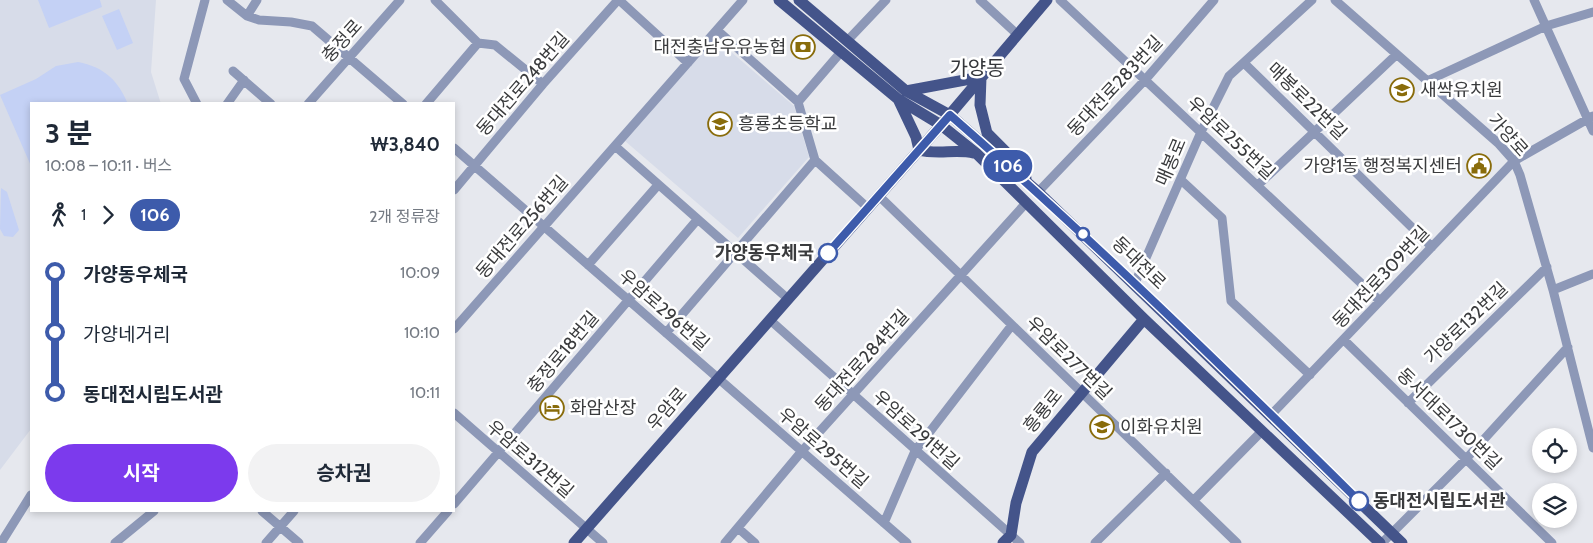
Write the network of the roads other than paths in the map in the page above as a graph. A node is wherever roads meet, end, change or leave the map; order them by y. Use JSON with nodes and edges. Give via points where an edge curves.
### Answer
{"nodes":[{"id":1,"x":205,"y":0,"type":"edge"},
{"id":2,"x":227,"y":0,"type":"edge"},
{"id":3,"x":257,"y":0,"type":"edge"},
{"id":4,"x":400,"y":0,"type":"edge"},
{"id":5,"x":435,"y":0,"type":"edge"},
{"id":6,"x":618,"y":0,"type":"edge"},
{"id":7,"x":744,"y":0,"type":"edge"},
{"id":8,"x":779,"y":0,"type":"edge"},
{"id":9,"x":799,"y":0,"type":"edge"},
{"id":10,"x":886,"y":0,"type":"edge"},
{"id":11,"x":980,"y":0,"type":"edge"},
{"id":12,"x":1048,"y":0,"type":"edge"},
{"id":13,"x":1060,"y":0,"type":"edge"},
{"id":14,"x":1214,"y":0,"type":"edge"},
{"id":15,"x":1312,"y":0,"type":"edge"},
{"id":16,"x":1334,"y":0,"type":"edge"},
{"id":17,"x":1534,"y":0,"type":"edge"},
{"id":18,"x":1593,"y":12,"type":"edge"},
{"id":19,"x":247,"y":16,"type":"junction"},
{"id":20,"x":1546,"y":26,"type":"junction"},
{"id":21,"x":717,"y":30,"type":"junction"},
{"id":22,"x":1018,"y":34,"type":"junction"},
{"id":23,"x":478,"y":43,"type":"junction"},
{"id":24,"x":844,"y":46,"type":"junction"},
{"id":25,"x":1396,"y":55,"type":"junction"},
{"id":26,"x":349,"y":57,"type":"junction"},
{"id":27,"x":688,"y":63,"type":"junction"},
{"id":28,"x":1244,"y":63,"type":"junction"},
{"id":29,"x":233,"y":71,"type":"dead end"},
{"id":30,"x":981,"y":77,"type":"junction"},
{"id":31,"x":244,"y":80,"type":"junction"},
{"id":32,"x":1145,"y":80,"type":"junction"},
{"id":33,"x":1427,"y":81,"type":"junction"},
{"id":34,"x":543,"y":84,"type":"junction"},
{"id":35,"x":902,"y":95,"type":"junction"},
{"id":36,"x":196,"y":102,"type":"edge"},
{"id":37,"x":228,"y":102,"type":"edge"},
{"id":38,"x":270,"y":102,"type":"edge"},
{"id":39,"x":310,"y":102,"type":"edge"},
{"id":40,"x":401,"y":102,"type":"edge"},
{"id":41,"x":428,"y":102,"type":"edge"},
{"id":42,"x":798,"y":102,"type":"junction"},
{"id":43,"x":950,"y":115,"type":"junction"},
{"id":44,"x":1590,"y":117,"type":"edge"},
{"id":45,"x":941,"y":126,"type":"junction"},
{"id":46,"x":1314,"y":131,"type":"junction"},
{"id":47,"x":1593,"y":131,"type":"edge"},
{"id":48,"x":1201,"y":132,"type":"junction"},
{"id":49,"x":615,"y":146,"type":"junction"},
{"id":50,"x":455,"y":149,"type":"edge"},
{"id":51,"x":919,"y":150,"type":"junction"},
{"id":52,"x":976,"y":153,"type":"junction"},
{"id":53,"x":815,"y":160,"type":"junction"},
{"id":54,"x":1514,"y":161,"type":"junction"},
{"id":55,"x":474,"y":166,"type":"junction"},
{"id":56,"x":1181,"y":180,"type":"junction"},
{"id":57,"x":1027,"y":183,"type":"junction"},
{"id":58,"x":658,"y":185,"type":"junction"},
{"id":59,"x":1258,"y":185,"type":"junction"},
{"id":60,"x":455,"y":189,"type":"edge"},
{"id":61,"x":1038,"y":192,"type":"junction"},
{"id":62,"x":879,"y":196,"type":"junction"},
{"id":63,"x":1026,"y":203,"type":"junction"},
{"id":64,"x":868,"y":208,"type":"junction"},
{"id":65,"x":697,"y":220,"type":"junction"},
{"id":66,"x":544,"y":227,"type":"junction"},
{"id":67,"x":1432,"y":247,"type":"junction"},
{"id":68,"x":734,"y":253,"type":"junction"},
{"id":69,"x":588,"y":265,"type":"junction"},
{"id":70,"x":1547,"y":267,"type":"junction"},
{"id":71,"x":1593,"y":274,"type":"edge"},
{"id":72,"x":960,"y":275,"type":"junction"},
{"id":73,"x":1135,"y":283,"type":"junction"},
{"id":74,"x":1553,"y":290,"type":"junction"},
{"id":75,"x":788,"y":298,"type":"junction"},
{"id":76,"x":629,"y":301,"type":"junction"},
{"id":77,"x":1380,"y":301,"type":"junction"},
{"id":78,"x":1144,"y":318,"type":"junction"},
{"id":79,"x":770,"y":320,"type":"junction"},
{"id":80,"x":1012,"y":325,"type":"junction"},
{"id":81,"x":455,"y":328,"type":"edge"},
{"id":82,"x":666,"y":333,"type":"junction"},
{"id":83,"x":1344,"y":340,"type":"junction"},
{"id":84,"x":1568,"y":347,"type":"junction"},
{"id":85,"x":1310,"y":375,"type":"junction"},
{"id":86,"x":718,"y":378,"type":"junction"},
{"id":87,"x":1081,"y":392,"type":"junction"},
{"id":88,"x":854,"y":395,"type":"junction"},
{"id":89,"x":1408,"y":403,"type":"junction"},
{"id":90,"x":455,"y":414,"type":"edge"},
{"id":91,"x":1271,"y":415,"type":"junction"},
{"id":92,"x":1262,"y":431,"type":"junction"},
{"id":93,"x":1593,"y":448,"type":"edge"},
{"id":94,"x":802,"y":451,"type":"junction"},
{"id":95,"x":915,"y":451,"type":"junction"},
{"id":96,"x":499,"y":453,"type":"junction"},
{"id":97,"x":1466,"y":459,"type":"junction"},
{"id":98,"x":1166,"y":473,"type":"junction"},
{"id":99,"x":30,"y":497,"type":"edge"},
{"id":100,"x":1194,"y":500,"type":"junction"},
{"id":101,"x":455,"y":503,"type":"edge"},
{"id":102,"x":153,"y":512,"type":"edge"},
{"id":103,"x":263,"y":512,"type":"edge"},
{"id":104,"x":293,"y":512,"type":"edge"},
{"id":105,"x":447,"y":512,"type":"edge"},
{"id":106,"x":884,"y":523,"type":"junction"},
{"id":107,"x":280,"y":527,"type":"junction"},
{"id":108,"x":586,"y":528,"type":"junction"},
{"id":109,"x":738,"y":528,"type":"junction"},
{"id":110,"x":1392,"y":533,"type":"junction"},
{"id":111,"x":1007,"y":539,"type":"edge"},
{"id":112,"x":6,"y":541,"type":"edge"},
{"id":113,"x":115,"y":543,"type":"edge"},
{"id":114,"x":266,"y":543,"type":"edge"},
{"id":115,"x":299,"y":543,"type":"edge"},
{"id":116,"x":420,"y":543,"type":"edge"},
{"id":117,"x":574,"y":543,"type":"edge"},
{"id":118,"x":603,"y":543,"type":"edge"},
{"id":119,"x":725,"y":543,"type":"edge"},
{"id":120,"x":756,"y":543,"type":"edge"},
{"id":121,"x":908,"y":543,"type":"edge"},
{"id":122,"x":1020,"y":543,"type":"edge"},
{"id":123,"x":1095,"y":543,"type":"edge"},
{"id":124,"x":1237,"y":543,"type":"edge"},
{"id":125,"x":1381,"y":543,"type":"edge"},
{"id":126,"x":1402,"y":543,"type":"edge"},
{"id":127,"x":1552,"y":543,"type":"edge"}],
"edges":[{"from":1,"to":36,"type":"street","via":[[184,79]]},
{"from":2,"to":19,"type":"street"},
{"from":3,"to":19,"type":"street"},
{"from":4,"to":26,"type":"street","name":"충정로"},
{"from":5,"to":23,"type":"street"},
{"from":6,"to":27,"type":"street"},
{"from":6,"to":34,"type":"street","name":"동대전로248번길"},
{"from":7,"to":21,"type":"street","name":"동대전로256번길"},
{"from":8,"to":24,"type":"main road","name":"동대전로"},
{"from":9,"to":24,"type":"main road","name":"동대전로"},
{"from":10,"to":24,"type":"street"},
{"from":11,"to":22,"type":"street"},
{"from":12,"to":22,"type":"main road","name":"우암로"},
{"from":13,"to":32,"type":"street","name":"우암로255번길"},
{"from":14,"to":32,"type":"street","name":"동대전로283번길"},
{"from":15,"to":28,"type":"street","name":"매봉로"},
{"from":16,"to":25,"type":"street","name":"가양로"},
{"from":17,"to":20,"type":"street"},
{"from":18,"to":20,"type":"street"},
{"from":19,"to":26,"type":"street","via":[[312,26]]},
{"from":20,"to":33,"type":"street"},
{"from":20,"to":44,"type":"street"},
{"from":21,"to":27,"type":"street","name":"동대전로256번길"},
{"from":21,"to":42,"type":"street"},
{"from":22,"to":30,"type":"main road","name":"우암로"},
{"from":23,"to":34,"type":"street","via":[[495,45]]},
{"from":23,"to":41,"type":"street"},
{"from":24,"to":35,"type":"main road","name":"동대전로"},
{"from":24,"to":42,"type":"street"},
{"from":25,"to":33,"type":"street","name":"가양로"},
{"from":25,"to":46,"type":"street"},
{"from":26,"to":39,"type":"street","name":"충정로"},
{"from":26,"to":40,"type":"street"},
{"from":27,"to":49,"type":"street","name":"동대전로256번길"},
{"from":28,"to":46,"type":"street","name":"매봉로22번길"},
{"from":28,"to":48,"type":"street","name":"매봉로","via":[[1229,76]]},
{"from":29,"to":31,"type":"street"},
{"from":30,"to":35,"type":"main road"},
{"from":30,"to":43,"type":"main road","name":"우암로"},
{"from":30,"to":57,"type":"main road","via":[[980,105],[987,133],[1025,171]]},
{"from":31,"to":37,"type":"street"},
{"from":31,"to":38,"type":"street"},
{"from":32,"to":48,"type":"street","name":"우암로255번길"},
{"from":32,"to":61,"type":"street","name":"동대전로283번길"},
{"from":33,"to":54,"type":"street","name":"가양로"},
{"from":34,"to":55,"type":"street","name":"동대전로248번길"},
{"from":35,"to":43,"type":"main road","name":"동대전로"},
{"from":35,"to":45,"type":"main road","name":"동대전로"},
{"from":35,"to":51,"type":"main road"},
{"from":42,"to":53,"type":"street"},
{"from":43,"to":45,"type":"main road","name":"우암로"},
{"from":43,"to":57,"type":"main road","name":"동대전로"},
{"from":44,"to":47,"type":"street"},
{"from":44,"to":54,"type":"street","name":"동대전로309번길"},
{"from":45,"to":51,"type":"main road","name":"우암로"},
{"from":45,"to":52,"type":"main road","name":"동대전로"},
{"from":46,"to":59,"type":"street"},
{"from":46,"to":67,"type":"street","name":"매봉로22번길"},
{"from":48,"to":56,"type":"street","name":"매봉로"},
{"from":48,"to":59,"type":"street","name":"우암로255번길"},
{"from":49,"to":58,"type":"street"},
{"from":49,"to":66,"type":"street","name":"동대전로256번길"},
{"from":50,"to":55,"type":"street","name":"우암로296번길"},
{"from":51,"to":52,"type":"main road"},
{"from":51,"to":62,"type":"main road","name":"우암로"},
{"from":52,"to":63,"type":"main road","name":"동대전로"},
{"from":53,"to":64,"type":"street"},
{"from":53,"to":68,"type":"street"},
{"from":54,"to":67,"type":"street","name":"동대전로309번길"},
{"from":54,"to":70,"type":"street","name":"가양로"},
{"from":55,"to":60,"type":"street","name":"동대전로248번길"},
{"from":55,"to":66,"type":"street","name":"우암로296번길"},
{"from":56,"to":73,"type":"street","name":"매봉로"},
{"from":56,"to":85,"type":"street","via":[[1222,218],[1231,300]]},
{"from":57,"to":61,"type":"main road","name":"동대전로"},
{"from":58,"to":65,"type":"street"},
{"from":58,"to":69,"type":"street"},
{"from":59,"to":77,"type":"street","name":"우암로255번길"},
{"from":61,"to":73,"type":"main road","name":"동대전로"},
{"from":62,"to":64,"type":"main road","name":"우암로"},
{"from":62,"to":72,"type":"street","name":"우암로277번길"},
{"from":63,"to":72,"type":"street","name":"동대전로284번길"},
{"from":63,"to":78,"type":"main road","name":"동대전로"},
{"from":64,"to":75,"type":"main road","name":"우암로"},
{"from":65,"to":68,"type":"street"},
{"from":65,"to":76,"type":"street","name":"충정로18번길"},
{"from":66,"to":69,"type":"street","name":"우암로296번길"},
{"from":66,"to":81,"type":"street","name":"동대전로256번길"},
{"from":67,"to":77,"type":"street","name":"동대전로309번길"},
{"from":68,"to":75,"type":"street"},
{"from":68,"to":82,"type":"street"},
{"from":69,"to":76,"type":"street","name":"우암로296번길"},
{"from":70,"to":74,"type":"street","name":"가양로"},
{"from":70,"to":89,"type":"street","name":"가양로132번길"},
{"from":71,"to":74,"type":"street"},
{"from":72,"to":80,"type":"street","name":"우암로277번길"},
{"from":72,"to":88,"type":"street","name":"동대전로284번길"},
{"from":73,"to":91,"type":"main road","name":"동대전로"},
{"from":74,"to":84,"type":"street","name":"가양로"},
{"from":75,"to":79,"type":"main road","name":"우암로"},
{"from":76,"to":82,"type":"street","name":"우암로296번길"},
{"from":76,"to":96,"type":"street","name":"충정로18번길"},
{"from":77,"to":83,"type":"street","name":"동대전로309번길"},
{"from":78,"to":87,"type":"main road","name":"흥룡로"},
{"from":78,"to":92,"type":"main road","name":"동대전로"},
{"from":79,"to":86,"type":"main road","name":"우암로"},
{"from":79,"to":88,"type":"street","name":"우암로291번길"},
{"from":80,"to":87,"type":"street","name":"우암로277번길"},
{"from":80,"to":95,"type":"street"},
{"from":82,"to":86,"type":"street","name":"우암로296번길"},
{"from":83,"to":85,"type":"street","name":"동대전로309번길"},
{"from":83,"to":89,"type":"street","name":"동서대로1730번길"},
{"from":84,"to":93,"type":"street","name":"가양로"},
{"from":84,"to":97,"type":"street"},
{"from":85,"to":91,"type":"street","name":"동대전로309번길"},
{"from":86,"to":94,"type":"street","name":"우암로295번길"},
{"from":86,"to":108,"type":"main road","name":"우암로"},
{"from":87,"to":98,"type":"street","name":"우암로277번길"},
{"from":87,"to":111,"type":"main road","name":"흥룡로","via":[[1032,452]]},
{"from":88,"to":94,"type":"street","name":"동대전로284번길"},
{"from":88,"to":95,"type":"street","name":"우암로291번길"},
{"from":89,"to":97,"type":"street","name":"동서대로1730번길"},
{"from":90,"to":96,"type":"street","name":"우암로312번길"},
{"from":91,"to":110,"type":"main road","name":"동대전로"},
{"from":92,"to":100,"type":"street"},
{"from":92,"to":125,"type":"main road","name":"동대전로"},
{"from":94,"to":106,"type":"street","name":"우암로295번길"},
{"from":94,"to":109,"type":"street","name":"동대전로284번길"},
{"from":95,"to":106,"type":"street"},
{"from":95,"to":111,"type":"street","name":"우암로291번길"},
{"from":96,"to":101,"type":"street","name":"충정로18번길"},
{"from":96,"to":108,"type":"street","name":"우암로312번길"},
{"from":97,"to":110,"type":"street"},
{"from":97,"to":127,"type":"street","name":"동서대로1730번길"},
{"from":98,"to":100,"type":"street","name":"우암로277번길"},
{"from":98,"to":123,"type":"street"},
{"from":99,"to":112,"type":"street"},
{"from":100,"to":124,"type":"street","name":"우암로277번길"},
{"from":102,"to":113,"type":"street"},
{"from":103,"to":107,"type":"street"},
{"from":104,"to":107,"type":"street"},
{"from":105,"to":116,"type":"street"},
{"from":106,"to":121,"type":"street","name":"우암로295번길"},
{"from":107,"to":114,"type":"street"},
{"from":107,"to":115,"type":"street"},
{"from":108,"to":117,"type":"main road","name":"우암로"},
{"from":108,"to":118,"type":"street","name":"우암로312번길"},
{"from":109,"to":119,"type":"street","name":"동대전로284번길"},
{"from":109,"to":120,"type":"street"},
{"from":110,"to":125,"type":"street","name":"동대전로"},
{"from":110,"to":126,"type":"main road","name":"동대전로"},
{"from":111,"to":122,"type":"street","name":"우암로291번길"}]}
